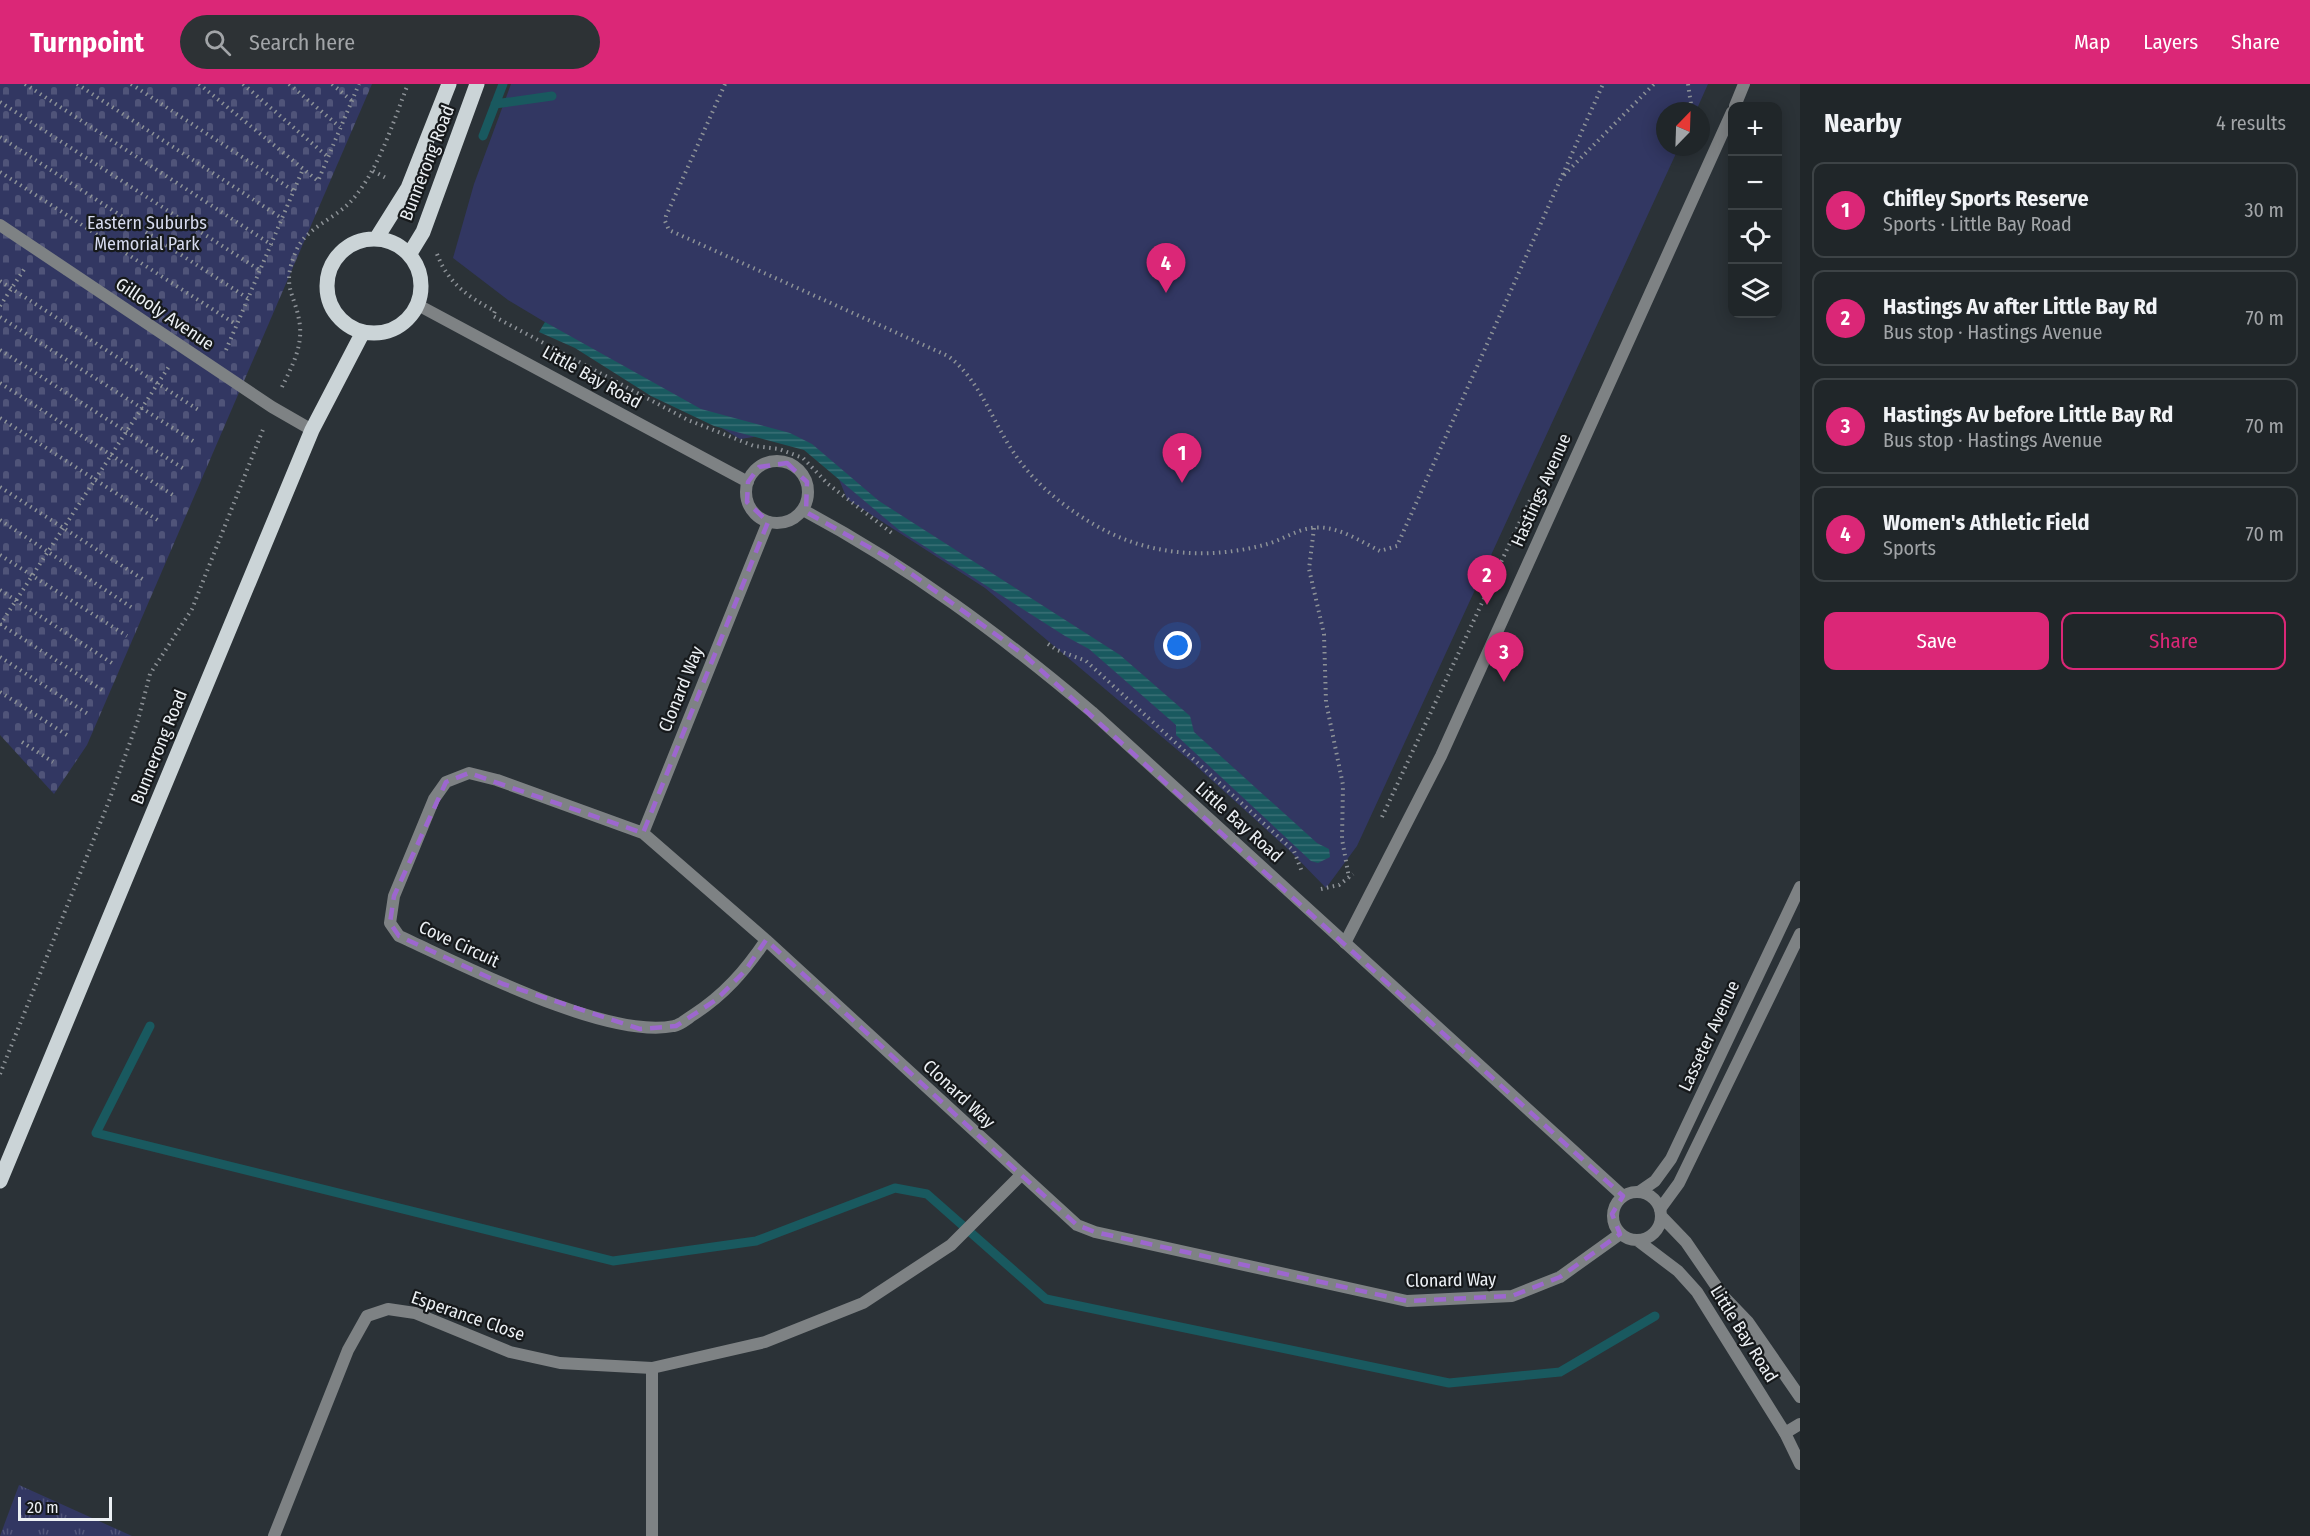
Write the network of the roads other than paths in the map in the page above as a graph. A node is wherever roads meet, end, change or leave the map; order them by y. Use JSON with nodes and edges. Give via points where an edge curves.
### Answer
{"nodes":[{"id":1,"x":449,"y":84,"type":"edge"},
{"id":2,"x":477,"y":84,"type":"edge"},
{"id":3,"x":1744,"y":84,"type":"edge"},
{"id":4,"x":1737,"y":102,"type":"edge"},
{"id":5,"x":1728,"y":121,"type":"edge"},
{"id":6,"x":0,"y":225,"type":"edge"},
{"id":7,"x":376,"y":239,"type":"junction"},
{"id":8,"x":410,"y":255,"type":"junction"},
{"id":9,"x":418,"y":305,"type":"junction"},
{"id":10,"x":363,"y":332,"type":"junction"},
{"id":11,"x":312,"y":430,"type":"junction"},
{"id":12,"x":747,"y":482,"type":"junction"},
{"id":13,"x":803,"y":510,"type":"junction"},
{"id":14,"x":768,"y":522,"type":"junction"},
{"id":15,"x":643,"y":832,"type":"junction"},
{"id":16,"x":1800,"y":887,"type":"edge"},
{"id":17,"x":1800,"y":934,"type":"edge"},
{"id":18,"x":766,"y":940,"type":"junction"},
{"id":19,"x":1345,"y":943,"type":"junction"},
{"id":20,"x":1022,"y":1175,"type":"junction"},
{"id":21,"x":0,"y":1181,"type":"edge"},
{"id":22,"x":1639,"y":1192,"type":"junction"},
{"id":23,"x":1623,"y":1196,"type":"junction"},
{"id":24,"x":1661,"y":1212,"type":"junction"},
{"id":25,"x":1620,"y":1234,"type":"junction"},
{"id":26,"x":1637,"y":1240,"type":"junction"},
{"id":27,"x":652,"y":1368,"type":"junction"},
{"id":28,"x":1800,"y":1397,"type":"edge"},
{"id":29,"x":1800,"y":1424,"type":"edge"},
{"id":30,"x":1785,"y":1433,"type":"junction"},
{"id":31,"x":1800,"y":1464,"type":"edge"},
{"id":32,"x":274,"y":1536,"type":"edge"},
{"id":33,"x":652,"y":1536,"type":"edge"}],
"edges":[{"from":1,"to":7,"type":"main road","name":"Bunnerong Road","via":[[408,188]]},
{"from":2,"to":8,"type":"main road","name":"Bunnerong Road","via":[[423,232]]},
{"from":3,"to":4,"type":"street"},
{"from":5,"to":19,"type":"street","name":"Hastings Avenue","via":[[1441,756]]},
{"from":6,"to":11,"type":"street","name":"Gillooly Avenue"},
{"from":7,"to":8,"type":"main road","via":[[389,241]]},
{"from":7,"to":10,"type":"main road","via":[[347,248],[329,272],[327,287],[337,316]]},
{"from":8,"to":9,"type":"main road","via":[[421,279]]},
{"from":9,"to":10,"type":"main road","via":[[401,326],[376,334]]},
{"from":9,"to":12,"type":"street","name":"Little Bay Road"},
{"from":10,"to":11,"type":"main road","name":"Bunnerong Road"},
{"from":11,"to":21,"type":"main road","name":"Bunnerong Road"},
{"from":12,"to":13,"type":"street","via":[[768,462],[787,462],[807,482]]},
{"from":12,"to":14,"type":"street","via":[[752,510]]},
{"from":13,"to":14,"type":"street","via":[[787,522]]},
{"from":13,"to":19,"type":"street","name":"Little Bay Road","via":[[892,560],[1023,654]]},
{"from":14,"to":15,"type":"street","name":"Clonard Way"},
{"from":15,"to":18,"type":"street","name":"Clonard Way"},
{"from":15,"to":18,"type":"street","name":"Cove Circuit","via":[[469,772],[446,782],[434,799],[394,896],[390,923],[399,936],[503,984],[573,1011],[640,1029],[676,1026],[716,1000],[745,971]]},
{"from":16,"to":22,"type":"street","name":"Lasseter Avenue","via":[[1671,1159],[1655,1181]]},
{"from":17,"to":24,"type":"street","name":"Lasseter Avenue","via":[[1679,1183]]},
{"from":18,"to":20,"type":"street","name":"Clonard Way"},
{"from":19,"to":23,"type":"street","name":"Little Bay Road"},
{"from":20,"to":25,"type":"street","name":"Clonard Way","via":[[1077,1225],[1095,1232],[1407,1301],[1512,1296],[1560,1277]]},
{"from":20,"to":27,"type":"street","name":"Esperance Close","via":[[951,1245],[863,1303],[765,1342]]},
{"from":22,"to":23,"type":"street"},
{"from":22,"to":24,"type":"street","via":[[1652,1197]]},
{"from":23,"to":25,"type":"street","via":[[1612,1214]]},
{"from":24,"to":26,"type":"street","via":[[1656,1231]]},
{"from":24,"to":28,"type":"street","name":"Little Bay Road","via":[[1723,1296],[1748,1322]]},
{"from":25,"to":26,"type":"street"},
{"from":26,"to":30,"type":"street","name":"Little Bay Road","via":[[1678,1271],[1697,1292]]},
{"from":27,"to":32,"type":"street","name":"Esperance Close","via":[[560,1363],[510,1352],[415,1313],[388,1309],[367,1316],[348,1350]]},
{"from":27,"to":33,"type":"street"},
{"from":29,"to":30,"type":"street"},
{"from":30,"to":31,"type":"street","name":"Little Bay Road"}]}
